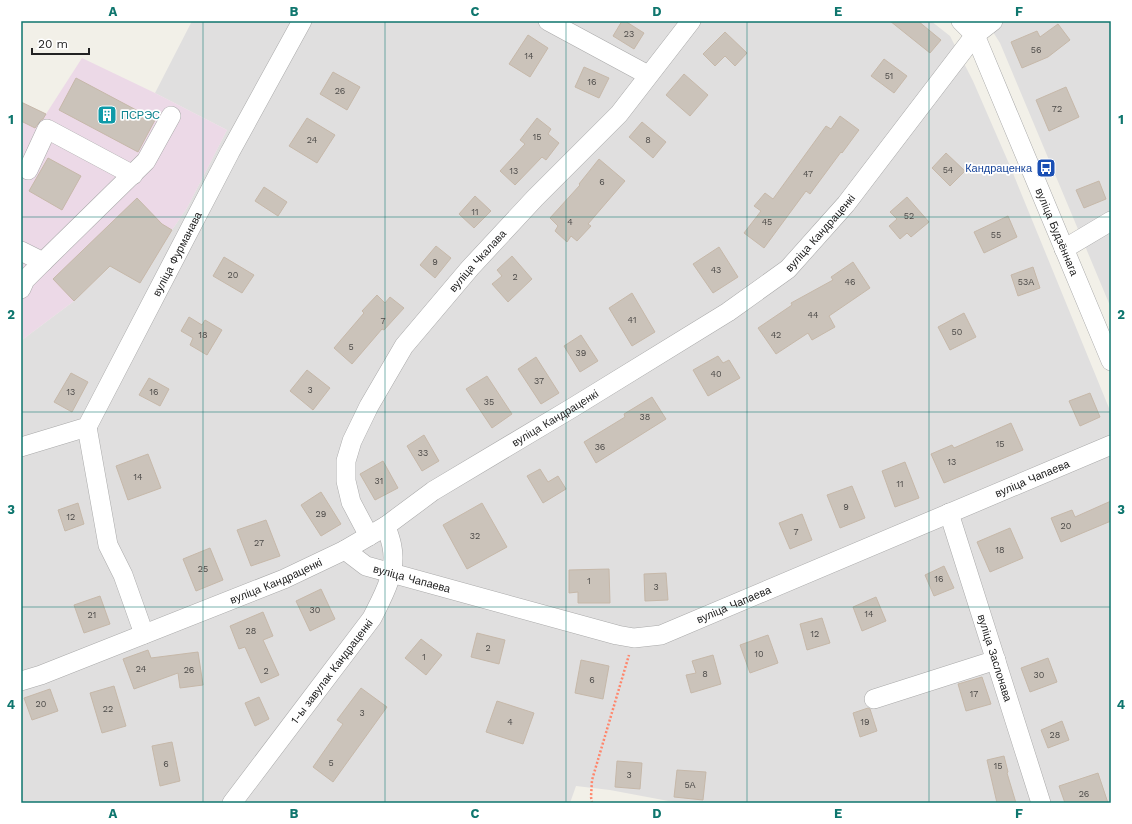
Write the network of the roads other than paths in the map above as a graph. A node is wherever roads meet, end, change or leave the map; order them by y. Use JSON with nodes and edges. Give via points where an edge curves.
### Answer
{"nodes":[{"id":1,"x":302,"y":21,"type":"edge"},
{"id":2,"x":548,"y":21,"type":"edge"},
{"id":3,"x":691,"y":21,"type":"edge"},
{"id":4,"x":961,"y":21,"type":"edge"},
{"id":5,"x":993,"y":21,"type":"edge"},
{"id":6,"x":976,"y":35,"type":"junction"},
{"id":7,"x":648,"y":76,"type":"junction"},
{"id":8,"x":171,"y":116,"type":"dead end"},
{"id":9,"x":23,"y":173,"type":"edge"},
{"id":10,"x":132,"y":174,"type":"junction"},
{"id":11,"x":1111,"y":222,"type":"edge"},
{"id":12,"x":1064,"y":249,"type":"junction"},
{"id":13,"x":21,"y":251,"type":"edge"},
{"id":14,"x":43,"y":262,"type":"junction"},
{"id":15,"x":21,"y":289,"type":"edge"},
{"id":16,"x":1111,"y":361,"type":"edge"},
{"id":17,"x":87,"y":427,"type":"junction"},
{"id":18,"x":1111,"y":445,"type":"edge"},
{"id":19,"x":21,"y":447,"type":"edge"},
{"id":20,"x":949,"y":513,"type":"junction"},
{"id":21,"x":386,"y":526,"type":"junction"},
{"id":22,"x":370,"y":536,"type":"junction"},
{"id":23,"x":346,"y":550,"type":"junction"},
{"id":24,"x":392,"y":574,"type":"junction"},
{"id":25,"x":144,"y":634,"type":"junction"},
{"id":26,"x":996,"y":660,"type":"junction"},
{"id":27,"x":21,"y":681,"type":"edge"},
{"id":28,"x":874,"y":699,"type":"dead end"},
{"id":29,"x":232,"y":803,"type":"edge"},
{"id":30,"x":1041,"y":803,"type":"edge"}],
"edges":[{"from":1,"to":17,"type":"street","name":"вуліца Фурманава","via":[[230,152]]},
{"from":2,"to":7,"type":"street"},
{"from":3,"to":7,"type":"street","name":"вуліца Чкалава"},
{"from":4,"to":6,"type":"street"},
{"from":5,"to":6,"type":"street","name":"вуліца Кандраценкі"},
{"from":6,"to":12,"type":"street","name":"вуліца Будзённага"},
{"from":6,"to":21,"type":"street","name":"вуліца Кандраценкі","via":[[846,204],[788,269],[728,312],[433,491]]},
{"from":7,"to":22,"type":"street","name":"вуліца Чкалава","via":[[619,114],[513,221],[404,346],[369,406],[352,441],[346,461],[346,481],[351,502]]},
{"from":8,"to":10,"type":"street","via":[[146,161]]},
{"from":9,"to":10,"type":"street","via":[[47,129]]},
{"from":10,"to":14,"type":"street"},
{"from":11,"to":12,"type":"street"},
{"from":12,"to":16,"type":"street","name":"вуліца Будзённага"},
{"from":13,"to":14,"type":"street"},
{"from":14,"to":15,"type":"street","via":[[25,280]]},
{"from":17,"to":19,"type":"street"},
{"from":17,"to":25,"type":"street","via":[[108,545],[123,575]]},
{"from":18,"to":20,"type":"street","name":"вуліца Чапаева"},
{"from":20,"to":24,"type":"street","name":"вуліца Чапаева","via":[[661,635],[634,638]]},
{"from":20,"to":26,"type":"street","name":"вуліца Заслонава"},
{"from":21,"to":22,"type":"street","name":"вуліца Кандраценкі"},
{"from":21,"to":24,"type":"street","name":"1-ы завулак Кандраценкі","via":[[393,548]]},
{"from":22,"to":23,"type":"street","name":"вуліца Кандраценкі"},
{"from":23,"to":24,"type":"street","name":"вуліца Чапаева","via":[[366,566]]},
{"from":23,"to":25,"type":"street","name":"вуліца Кандраценкі","via":[[284,579]]},
{"from":24,"to":29,"type":"street","name":"1-ы завулак Кандраценкі","via":[[372,618]]},
{"from":25,"to":27,"type":"street","name":"вуліца Кандраценкі"},
{"from":26,"to":28,"type":"street"},
{"from":26,"to":30,"type":"street","name":"вуліца Заслонава"}]}
